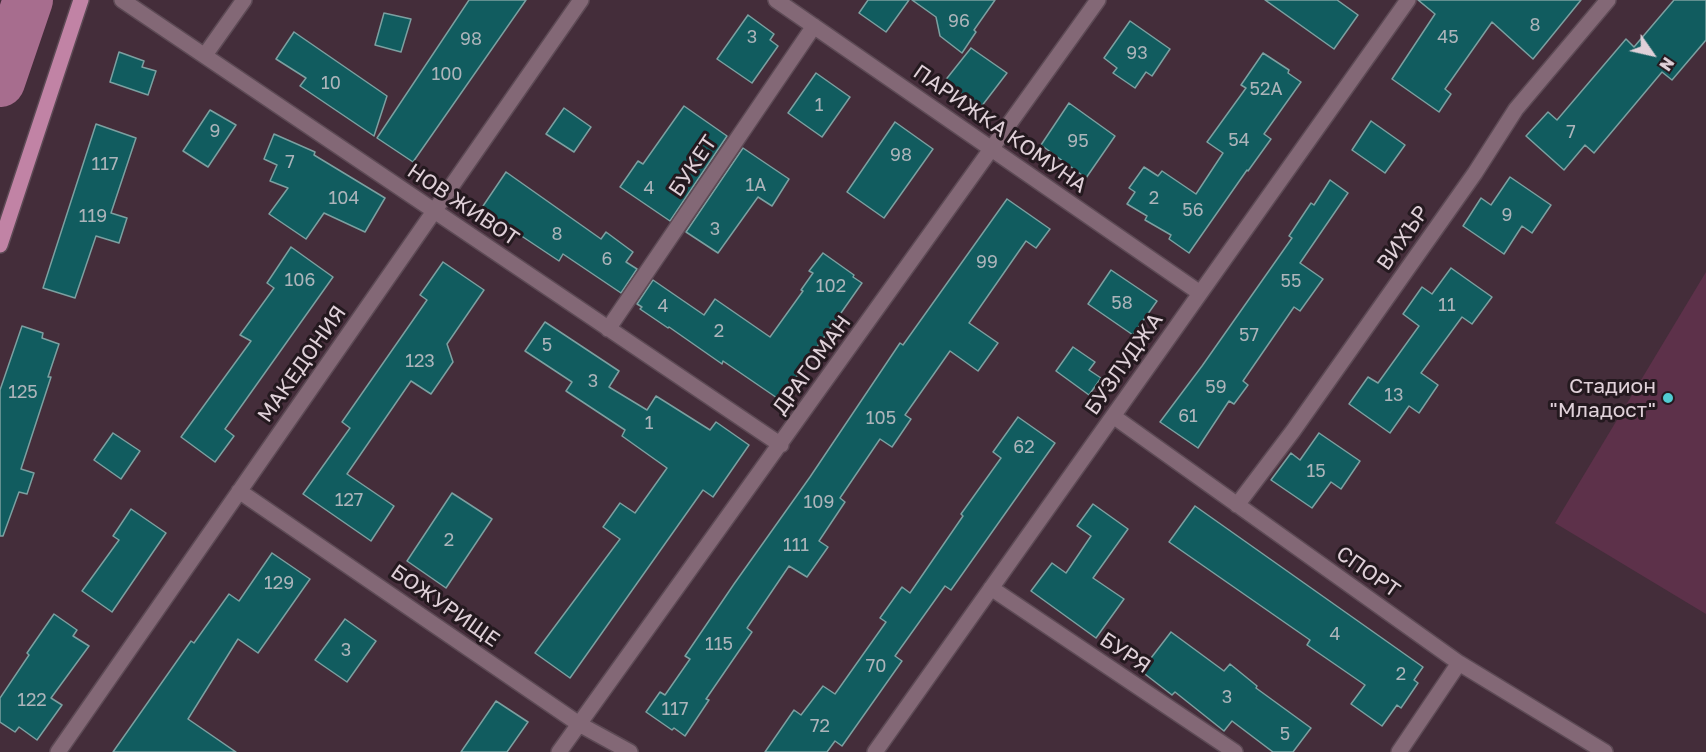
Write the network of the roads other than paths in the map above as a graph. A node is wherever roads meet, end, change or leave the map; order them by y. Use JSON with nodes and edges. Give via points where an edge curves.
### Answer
{"nodes":[{"id":1,"x":81,"y":0,"type":"edge"},
{"id":2,"x":122,"y":0,"type":"edge"},
{"id":3,"x":244,"y":0,"type":"edge"},
{"id":4,"x":581,"y":0,"type":"edge"},
{"id":5,"x":777,"y":0,"type":"edge"},
{"id":6,"x":1098,"y":0,"type":"edge"},
{"id":7,"x":1608,"y":0,"type":"edge"},
{"id":8,"x":1403,"y":2,"type":"edge"},
{"id":9,"x":814,"y":26,"type":"junction"},
{"id":10,"x":205,"y":55,"type":"junction"},
{"id":11,"x":992,"y":149,"type":"junction"},
{"id":12,"x":435,"y":211,"type":"junction"},
{"id":13,"x":0,"y":245,"type":"edge"},
{"id":14,"x":1200,"y":293,"type":"junction"},
{"id":15,"x":608,"y":329,"type":"junction"},
{"id":16,"x":1113,"y":416,"type":"junction"},
{"id":17,"x":781,"y":445,"type":"junction"},
{"id":18,"x":239,"y":491,"type":"junction"},
{"id":19,"x":1237,"y":505,"type":"junction"},
{"id":20,"x":992,"y":588,"type":"junction"},
{"id":21,"x":1459,"y":663,"type":"junction"},
{"id":22,"x":579,"y":724,"type":"junction"},
{"id":23,"x":1580,"y":745,"type":"edge"},
{"id":24,"x":58,"y":752,"type":"edge"},
{"id":25,"x":559,"y":752,"type":"edge"},
{"id":26,"x":630,"y":752,"type":"edge"},
{"id":27,"x":875,"y":752,"type":"edge"},
{"id":28,"x":1235,"y":752,"type":"edge"},
{"id":29,"x":1399,"y":752,"type":"edge"},
{"id":30,"x":1605,"y":752,"type":"edge"}],
"edges":[{"from":1,"to":13,"type":"main road"},
{"from":2,"to":10,"type":"street","name":"НОВ ЖИВОТ"},
{"from":3,"to":10,"type":"street"},
{"from":4,"to":12,"type":"street","name":"МАКЕДОНИЯ"},
{"from":5,"to":9,"type":"street","name":"ПАРИЖКА КОМУНА"},
{"from":6,"to":11,"type":"street","name":"ДРАГОМАН"},
{"from":7,"to":19,"type":"street","name":"ВИХЪР","via":[[1516,109],[1468,183]]},
{"from":8,"to":14,"type":"street","name":"БУЗЛУДЖА"},
{"from":9,"to":11,"type":"street","name":"ПАРИЖКА КОМУНА"},
{"from":9,"to":15,"type":"street","name":"БУКЕТ"},
{"from":10,"to":12,"type":"street","name":"НОВ ЖИВОТ"},
{"from":11,"to":14,"type":"street","name":"ПАРИЖКА КОМУНА"},
{"from":11,"to":17,"type":"street","name":"ДРАГОМАН"},
{"from":12,"to":15,"type":"street","name":"НОВ ЖИВОТ"},
{"from":12,"to":18,"type":"street","name":"МАКЕДОНИЯ"},
{"from":14,"to":16,"type":"street","name":"БУЗЛУДЖА"},
{"from":15,"to":17,"type":"street","name":"НОВ ЖИВОТ"},
{"from":16,"to":19,"type":"street","name":"СПОРТ"},
{"from":16,"to":20,"type":"street","name":"БУЗЛУДЖА"},
{"from":17,"to":22,"type":"street","name":"ДРАГОМАН"},
{"from":18,"to":22,"type":"street","name":"БОЖУРИЩЕ"},
{"from":18,"to":24,"type":"street","name":"МАКЕДОНИЯ"},
{"from":19,"to":21,"type":"street","name":"СПОРТ"},
{"from":20,"to":27,"type":"street","name":"БУЗЛУДЖА"},
{"from":20,"to":28,"type":"street","name":"БУРЯ"},
{"from":21,"to":23,"type":"street","name":"СПОРТ"},
{"from":21,"to":29,"type":"street"},
{"from":22,"to":25,"type":"street","name":"ДРАГОМАН"},
{"from":22,"to":26,"type":"street","name":"БОЖУРИЩЕ"},
{"from":23,"to":30,"type":"street","name":"СПОРТ"}]}
